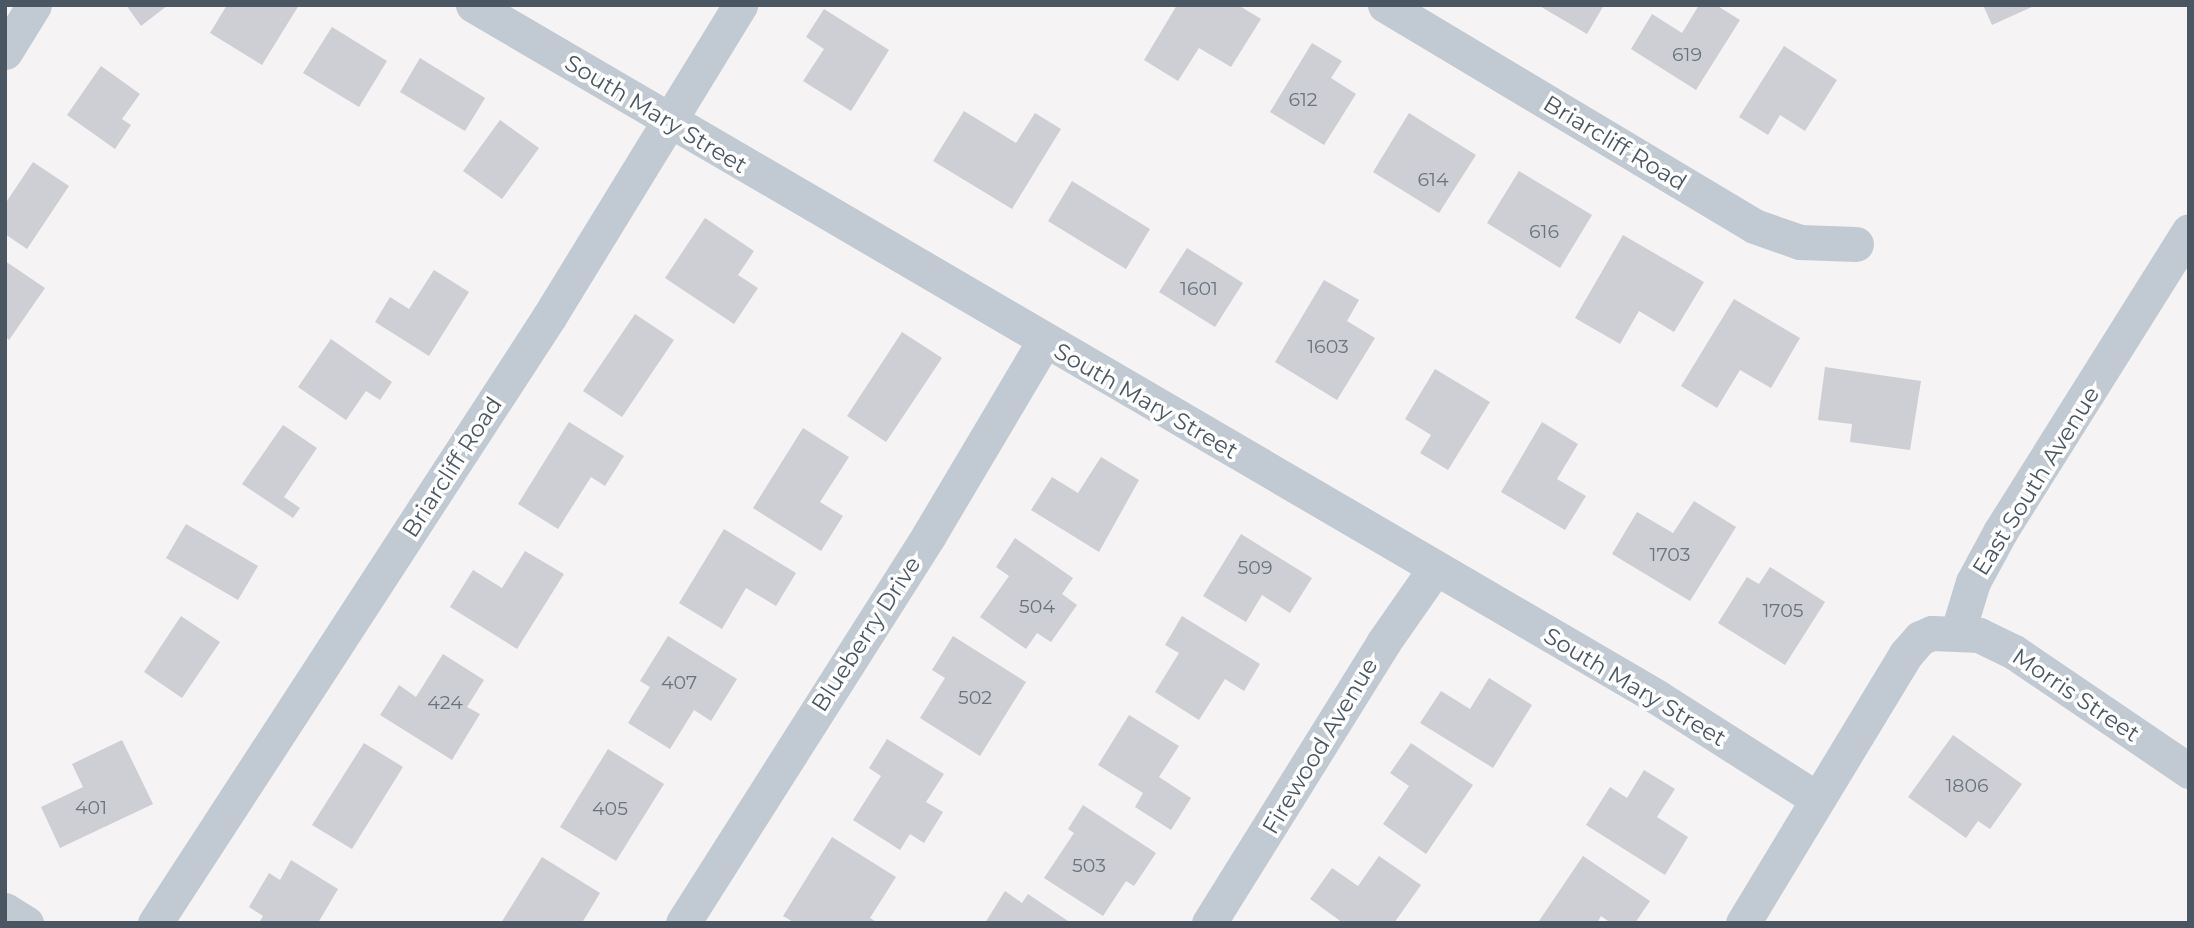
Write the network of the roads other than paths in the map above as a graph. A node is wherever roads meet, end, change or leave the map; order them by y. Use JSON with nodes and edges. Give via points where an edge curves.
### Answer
{"nodes":[{"id":1,"x":34,"y":5,"type":"edge"},
{"id":2,"x":473,"y":5,"type":"edge"},
{"id":3,"x":740,"y":5,"type":"edge"},
{"id":4,"x":1385,"y":5,"type":"edge"},
{"id":5,"x":5,"y":52,"type":"edge"},
{"id":6,"x":669,"y":122,"type":"junction"},
{"id":7,"x":2189,"y":232,"type":"edge"},
{"id":8,"x":1856,"y":244,"type":"dead end"},
{"id":9,"x":1044,"y":341,"type":"junction"},
{"id":10,"x":1434,"y":570,"type":"junction"},
{"id":11,"x":1958,"y":631,"type":"junction"},
{"id":12,"x":2189,"y":771,"type":"edge"},
{"id":13,"x":1817,"y":799,"type":"junction"},
{"id":14,"x":5,"y":910,"type":"edge"},
{"id":15,"x":26,"y":923,"type":"edge"},
{"id":16,"x":155,"y":923,"type":"edge"},
{"id":17,"x":683,"y":923,"type":"edge"},
{"id":18,"x":1209,"y":923,"type":"edge"},
{"id":19,"x":1742,"y":923,"type":"edge"}],
"edges":[{"from":1,"to":5,"type":"street"},
{"from":2,"to":6,"type":"street","name":"South Mary Street"},
{"from":3,"to":6,"type":"street","name":"Briarcliff Road"},
{"from":4,"to":8,"type":"street","name":"Briarcliff Road","via":[[1754,226],[1800,242]]},
{"from":6,"to":9,"type":"street","name":"South Mary Street"},
{"from":6,"to":16,"type":"street","name":"Briarcliff Road","via":[[549,317]]},
{"from":7,"to":11,"type":"street","name":"East South Avenue","via":[[2000,532],[1973,582]]},
{"from":9,"to":10,"type":"street","name":"South Mary Street"},
{"from":9,"to":17,"type":"street","name":"Blueberry Drive","via":[[929,535]]},
{"from":10,"to":13,"type":"street","name":"South Mary Street","via":[[1657,697]]},
{"from":10,"to":18,"type":"street","name":"Firewood Avenue","via":[[1383,643]]},
{"from":11,"to":12,"type":"street","name":"Morris Street","via":[[1979,635],[2023,657]]},
{"from":11,"to":13,"type":"street","via":[[1920,638],[1906,654]]},
{"from":13,"to":19,"type":"street"},
{"from":14,"to":15,"type":"street"}]}
